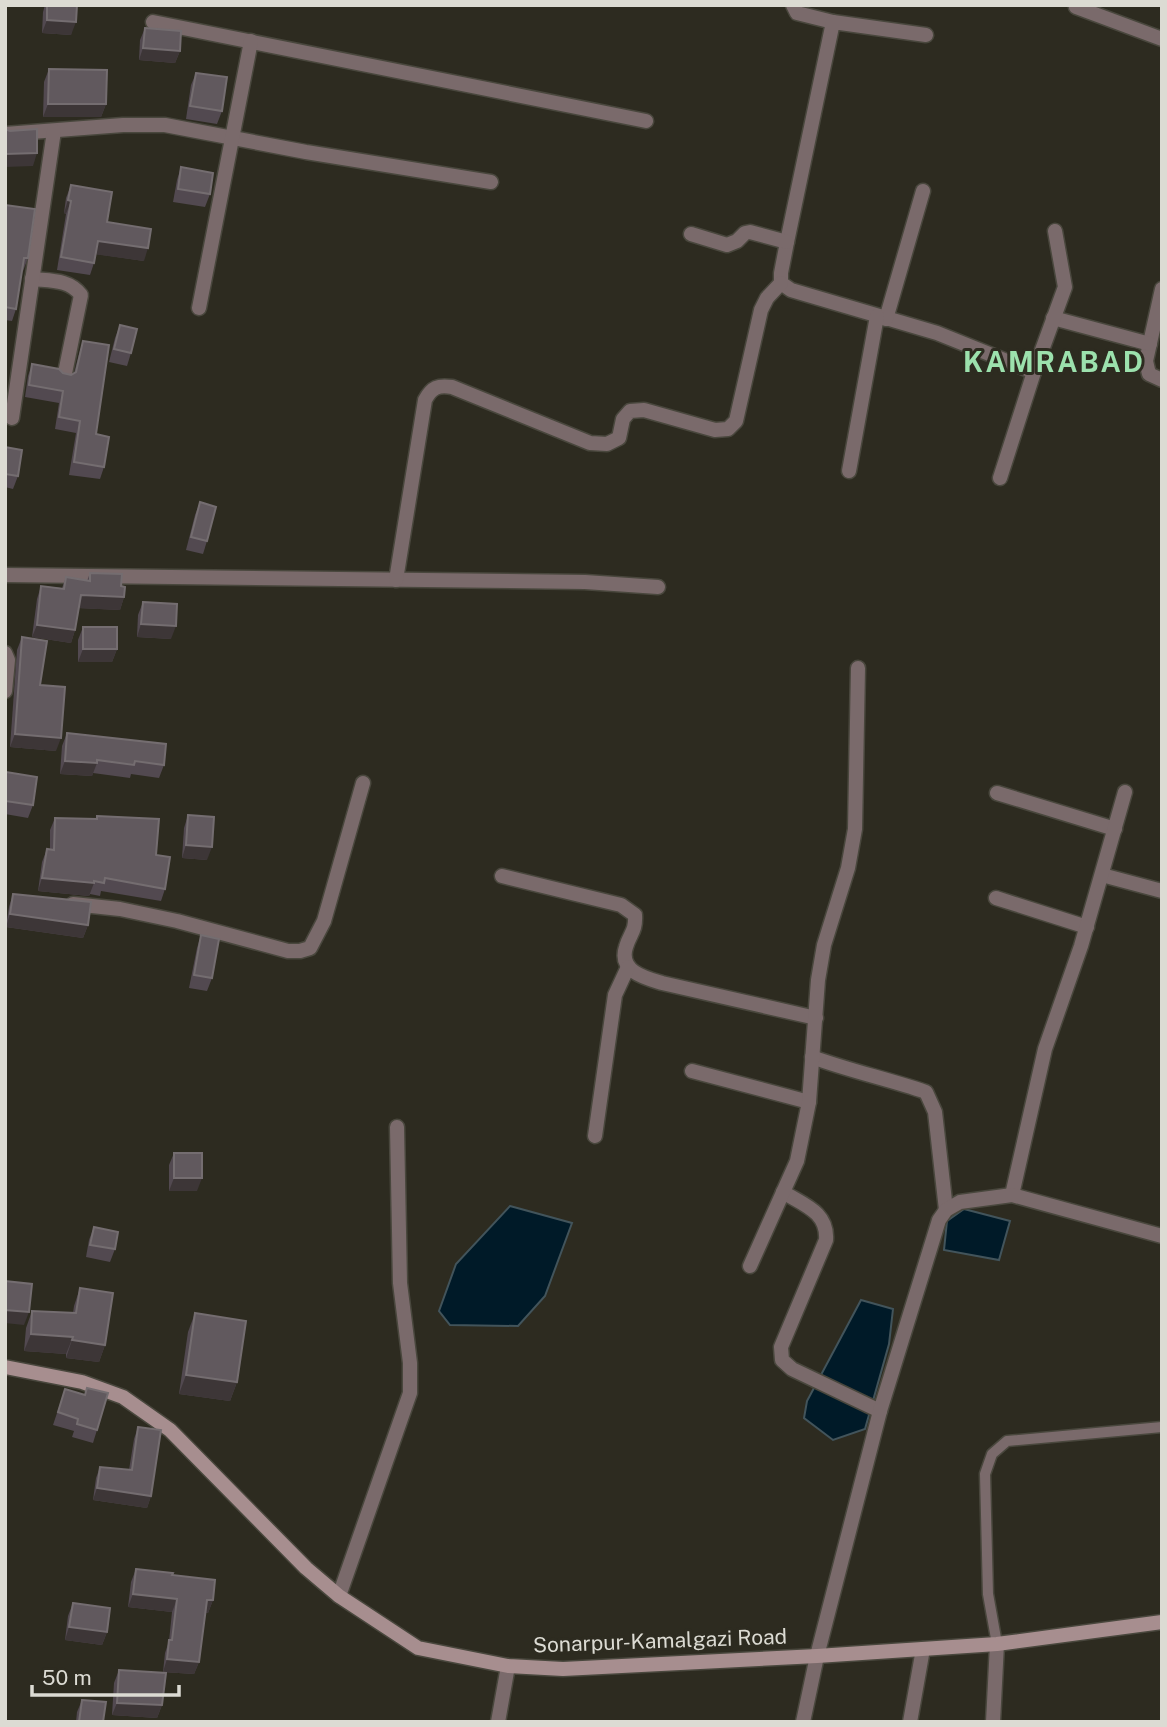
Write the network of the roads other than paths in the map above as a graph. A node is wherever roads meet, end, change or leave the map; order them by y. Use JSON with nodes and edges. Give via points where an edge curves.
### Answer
{"nodes":[{"id":1,"x":793,"y":5,"type":"edge"},
{"id":2,"x":1076,"y":7,"type":"dead end"},
{"id":3,"x":153,"y":22,"type":"dead end"},
{"id":4,"x":833,"y":22,"type":"junction"},
{"id":5,"x":926,"y":35,"type":"dead end"},
{"id":6,"x":1162,"y":39,"type":"edge"},
{"id":7,"x":251,"y":41,"type":"junction"},
{"id":8,"x":646,"y":121,"type":"dead end"},
{"id":9,"x":54,"y":131,"type":"junction"},
{"id":10,"x":5,"y":134,"type":"edge"},
{"id":11,"x":233,"y":138,"type":"junction"},
{"id":12,"x":491,"y":183,"type":"dead end"},
{"id":13,"x":923,"y":191,"type":"dead end"},
{"id":14,"x":1055,"y":231,"type":"dead end"},
{"id":15,"x":691,"y":234,"type":"dead end"},
{"id":16,"x":787,"y":242,"type":"junction"},
{"id":17,"x":32,"y":279,"type":"junction"},
{"id":18,"x":781,"y":283,"type":"junction"},
{"id":19,"x":1162,"y":289,"type":"edge"},
{"id":20,"x":198,"y":308,"type":"dead end"},
{"id":21,"x":881,"y":318,"type":"junction"},
{"id":22,"x":1053,"y":318,"type":"junction"},
{"id":23,"x":1150,"y":344,"type":"junction"},
{"id":24,"x":1034,"y":372,"type":"junction"},
{"id":25,"x":64,"y":378,"type":"edge"},
{"id":26,"x":1162,"y":380,"type":"edge"},
{"id":27,"x":12,"y":418,"type":"dead end"},
{"id":28,"x":849,"y":471,"type":"dead end"},
{"id":29,"x":999,"y":478,"type":"dead end"},
{"id":30,"x":5,"y":575,"type":"edge"},
{"id":31,"x":396,"y":580,"type":"junction"},
{"id":32,"x":658,"y":587,"type":"dead end"},
{"id":33,"x":5,"y":653,"type":"edge"},
{"id":34,"x":858,"y":668,"type":"dead end"},
{"id":35,"x":5,"y":691,"type":"edge"},
{"id":36,"x":363,"y":783,"type":"dead end"},
{"id":37,"x":1125,"y":792,"type":"dead end"},
{"id":38,"x":997,"y":793,"type":"dead end"},
{"id":39,"x":1115,"y":829,"type":"junction"},
{"id":40,"x":1102,"y":875,"type":"junction"},
{"id":41,"x":502,"y":876,"type":"dead end"},
{"id":42,"x":1162,"y":891,"type":"edge"},
{"id":43,"x":996,"y":898,"type":"dead end"},
{"id":44,"x":56,"y":902,"type":"edge"},
{"id":45,"x":1087,"y":927,"type":"junction"},
{"id":46,"x":628,"y":967,"type":"junction"},
{"id":47,"x":816,"y":1018,"type":"junction"},
{"id":48,"x":813,"y":1056,"type":"junction"},
{"id":49,"x":692,"y":1071,"type":"dead end"},
{"id":50,"x":809,"y":1102,"type":"junction"},
{"id":51,"x":397,"y":1126,"type":"dead end"},
{"id":52,"x":595,"y":1136,"type":"dead end"},
{"id":53,"x":783,"y":1192,"type":"junction"},
{"id":54,"x":1012,"y":1195,"type":"junction"},
{"id":55,"x":946,"y":1210,"type":"junction"},
{"id":56,"x":1162,"y":1236,"type":"edge"},
{"id":57,"x":750,"y":1266,"type":"dead end"},
{"id":58,"x":5,"y":1367,"type":"edge"},
{"id":59,"x":880,"y":1410,"type":"junction"},
{"id":60,"x":1162,"y":1427,"type":"edge"},
{"id":61,"x":339,"y":1596,"type":"junction"},
{"id":62,"x":1162,"y":1622,"type":"edge"},
{"id":63,"x":997,"y":1644,"type":"junction"},
{"id":64,"x":923,"y":1649,"type":"junction"},
{"id":65,"x":817,"y":1656,"type":"junction"},
{"id":66,"x":508,"y":1666,"type":"junction"},
{"id":67,"x":498,"y":1722,"type":"edge"},
{"id":68,"x":803,"y":1722,"type":"edge"},
{"id":69,"x":910,"y":1722,"type":"edge"},
{"id":70,"x":993,"y":1722,"type":"edge"}],
"edges":[{"from":1,"to":4,"type":"street","via":[[797,13]]},
{"from":2,"to":6,"type":"street"},
{"from":3,"to":7,"type":"street"},
{"from":4,"to":5,"type":"street"},
{"from":4,"to":16,"type":"street"},
{"from":7,"to":8,"type":"street"},
{"from":7,"to":11,"type":"street"},
{"from":9,"to":10,"type":"street"},
{"from":9,"to":11,"type":"street","via":[[146,124]]},
{"from":9,"to":17,"type":"street"},
{"from":11,"to":12,"type":"street"},
{"from":11,"to":20,"type":"street"},
{"from":13,"to":21,"type":"street"},
{"from":14,"to":22,"type":"street","via":[[1065,287]]},
{"from":15,"to":16,"type":"street","via":[[727,245],[750,232]]},
{"from":16,"to":18,"type":"street"},
{"from":17,"to":25,"type":"street","via":[[74,286],[81,295]]},
{"from":17,"to":27,"type":"street"},
{"from":18,"to":21,"type":"street"},
{"from":18,"to":31,"type":"street","via":[[761,310],[736,421],[728,429],[715,430],[644,410],[630,411],[619,438],[607,444],[590,443],[452,387],[440,385],[430,390]]},
{"from":19,"to":23,"type":"street"},
{"from":21,"to":24,"type":"street","via":[[959,340]]},
{"from":21,"to":28,"type":"street"},
{"from":22,"to":23,"type":"street"},
{"from":22,"to":24,"type":"street"},
{"from":23,"to":26,"type":"street","via":[[1149,374]]},
{"from":24,"to":29,"type":"street"},
{"from":30,"to":31,"type":"street"},
{"from":31,"to":32,"type":"street"},
{"from":33,"to":35,"type":"street"},
{"from":34,"to":47,"type":"street","via":[[855,829],[848,869],[824,945]]},
{"from":36,"to":44,"type":"street","via":[[324,921],[310,948],[288,951],[177,921]]},
{"from":37,"to":39,"type":"street"},
{"from":38,"to":39,"type":"street"},
{"from":39,"to":40,"type":"street"},
{"from":40,"to":42,"type":"street"},
{"from":40,"to":45,"type":"street"},
{"from":41,"to":46,"type":"street","via":[[621,905],[635,915],[636,929],[624,956]]},
{"from":43,"to":45,"type":"street"},
{"from":45,"to":54,"type":"street","via":[[1045,1049]]},
{"from":46,"to":47,"type":"street","via":[[662,983]]},
{"from":46,"to":52,"type":"street","via":[[615,995]]},
{"from":47,"to":48,"type":"street"},
{"from":48,"to":50,"type":"street"},
{"from":48,"to":55,"type":"street","via":[[926,1092],[935,1111]]},
{"from":49,"to":50,"type":"street"},
{"from":50,"to":53,"type":"street","via":[[797,1161]]},
{"from":51,"to":61,"type":"street","via":[[400,1283],[410,1393]]},
{"from":53,"to":57,"type":"street"},
{"from":53,"to":59,"type":"street","via":[[821,1216],[827,1240],[781,1347],[782,1360]]},
{"from":54,"to":55,"type":"street","via":[[960,1202]]},
{"from":54,"to":56,"type":"street"},
{"from":55,"to":59,"type":"street","via":[[939,1220]]},
{"from":58,"to":61,"type":"main road","name":"Sonarpur-Kamalgazi Road","via":[[82,1382],[123,1397],[170,1430],[299,1562]]},
{"from":59,"to":65,"type":"street"},
{"from":60,"to":63,"type":"lane","via":[[1007,1441],[992,1454],[985,1474],[988,1594]]},
{"from":61,"to":66,"type":"main road","name":"Sonarpur-Kamalgazi Road","via":[[418,1648]]},
{"from":62,"to":63,"type":"main road","name":"Sonarpur-Kamalgazi Road"},
{"from":63,"to":64,"type":"main road","name":"Sonarpur-Kamalgazi Road"},
{"from":63,"to":70,"type":"street"},
{"from":64,"to":65,"type":"main road","name":"Sonarpur-Kamalgazi Road"},
{"from":64,"to":69,"type":"street"},
{"from":65,"to":66,"type":"main road","name":"Sonarpur-Kamalgazi Road","via":[[563,1669]]},
{"from":65,"to":68,"type":"street"},
{"from":66,"to":67,"type":"street"}]}
